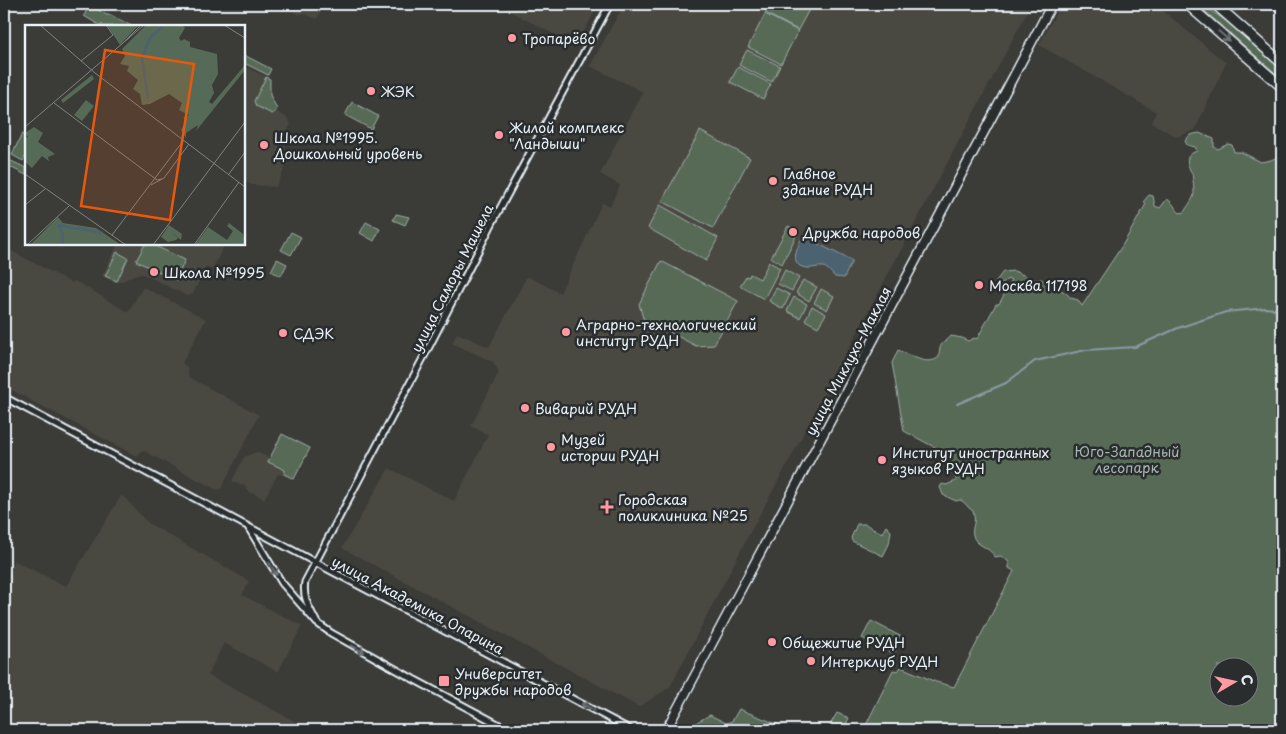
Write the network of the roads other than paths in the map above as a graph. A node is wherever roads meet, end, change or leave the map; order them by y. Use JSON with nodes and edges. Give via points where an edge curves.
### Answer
{"nodes":[{"id":1,"x":610,"y":4,"type":"edge"},
{"id":2,"x":1052,"y":4,"type":"edge"},
{"id":3,"x":1187,"y":4,"type":"edge"},
{"id":4,"x":1215,"y":4,"type":"edge"},
{"id":5,"x":1282,"y":63,"type":"edge"},
{"id":6,"x":1282,"y":87,"type":"edge"},
{"id":7,"x":4,"y":397,"type":"edge"},
{"id":8,"x":248,"y":527,"type":"junction"},
{"id":9,"x":315,"y":563,"type":"junction"},
{"id":10,"x":317,"y":623,"type":"junction"},
{"id":11,"x":509,"y":730,"type":"edge"},
{"id":12,"x":632,"y":730,"type":"edge"},
{"id":13,"x":666,"y":730,"type":"edge"}],
"edges":[{"from":1,"to":9,"type":"street","name":"улица Саморы Машела"},
{"from":2,"to":13,"type":"main road","name":"улица Миклухо-Маклая"},
{"from":3,"to":6,"type":"main road","one_way":true},
{"from":4,"to":5,"type":"main road"},
{"from":7,"to":8,"type":"street","name":"улица Академика Опарина"},
{"from":8,"to":9,"type":"street","name":"улица Академика Опарина"},
{"from":8,"to":10,"type":"street","one_way":true,"via":[[282,583]]},
{"from":9,"to":10,"type":"street","name":"улица Саморы Машела","via":[[303,590]]},
{"from":12,"to":9,"type":"street","name":"улица Академика Опарина","one_way":true},
{"from":10,"to":11,"type":"street","one_way":true}]}
